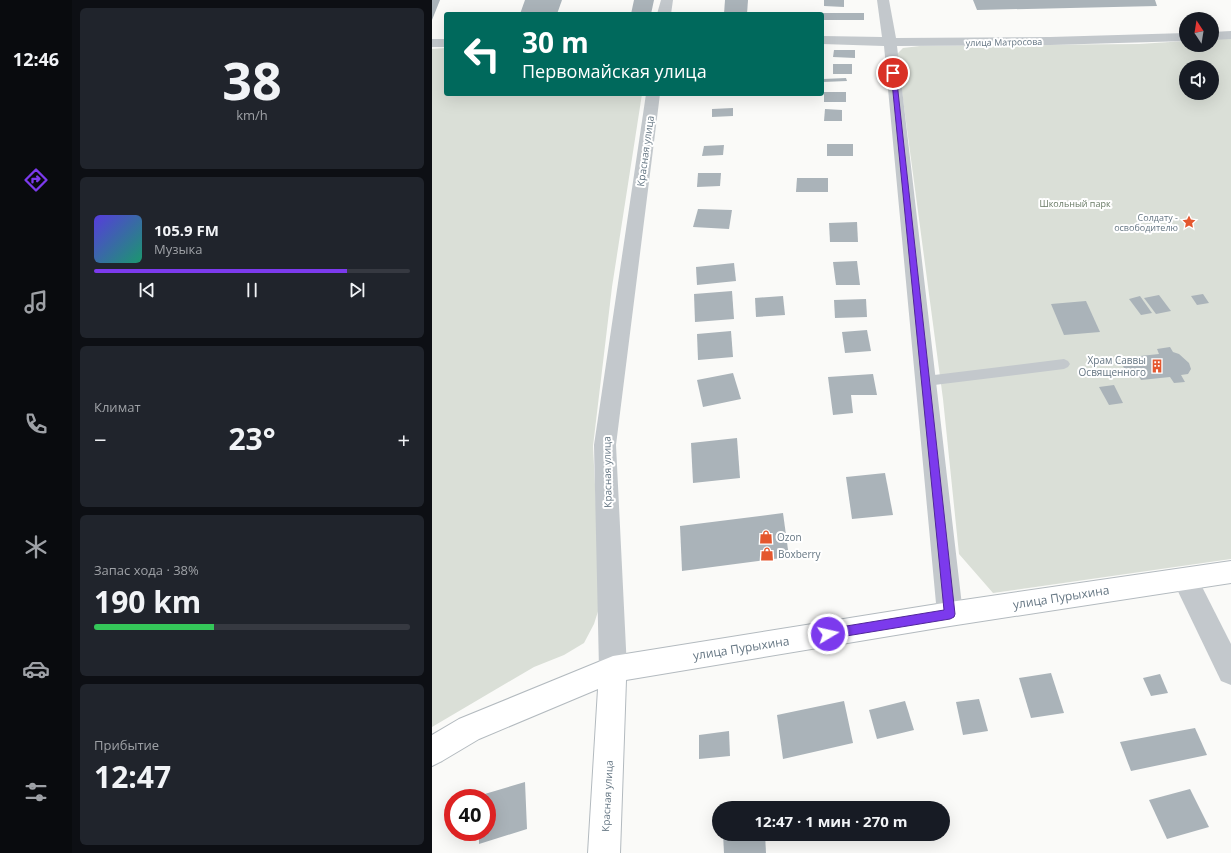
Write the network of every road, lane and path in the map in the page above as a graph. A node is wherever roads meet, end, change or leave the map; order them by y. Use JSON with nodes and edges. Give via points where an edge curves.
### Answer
{"nodes":[{"id":1,"x":667,"y":0,"type":"edge"},
{"id":2,"x":884,"y":0,"type":"edge"},
{"id":3,"x":664,"y":12,"type":"edge"},
{"id":4,"x":1231,"y":35,"type":"edge"},
{"id":5,"x":1219,"y":36,"type":"edge"},
{"id":6,"x":1179,"y":37,"type":"edge"},
{"id":7,"x":824,"y":40,"type":"edge"},
{"id":8,"x":890,"y":42,"type":"junction"},
{"id":9,"x":432,"y":43,"type":"edge"},
{"id":10,"x":444,"y":43,"type":"edge"},
{"id":11,"x":652,"y":96,"type":"edge"},
{"id":12,"x":1064,"y":364,"type":"dead end"},
{"id":13,"x":926,"y":381,"type":"junction"},
{"id":14,"x":1231,"y":572,"type":"edge"},
{"id":15,"x":1185,"y":579,"type":"junction"},
{"id":16,"x":950,"y":614,"type":"junction"},
{"id":17,"x":613,"y":669,"type":"junction"},
{"id":18,"x":1231,"y":672,"type":"edge"},
{"id":19,"x":432,"y":751,"type":"edge"},
{"id":20,"x":604,"y":853,"type":"edge"}],
"edges":[{"from":1,"to":3,"type":"street"},
{"from":2,"to":8,"type":"street"},
{"from":4,"to":5,"type":"street"},
{"from":6,"to":8,"type":"street","name":"улица Матросова","via":[[1097,41]]},
{"from":7,"to":8,"type":"street","name":"улица Матросова"},
{"from":8,"to":13,"type":"street"},
{"from":9,"to":10,"type":"street"},
{"from":11,"to":17,"type":"street","name":"Красная улица","via":[[605,445]]},
{"from":12,"to":13,"type":"lane"},
{"from":13,"to":16,"type":"street"},
{"from":14,"to":15,"type":"street","name":"улица Пурыхина"},
{"from":15,"to":16,"type":"street","name":"улица Пурыхина"},
{"from":15,"to":18,"type":"street"},
{"from":16,"to":17,"type":"street","name":"улица Пурыхина"},
{"from":17,"to":19,"type":"street","name":"улица Пурыхина","via":[[469,729]]},
{"from":17,"to":20,"type":"street","name":"Красная улица"}]}
